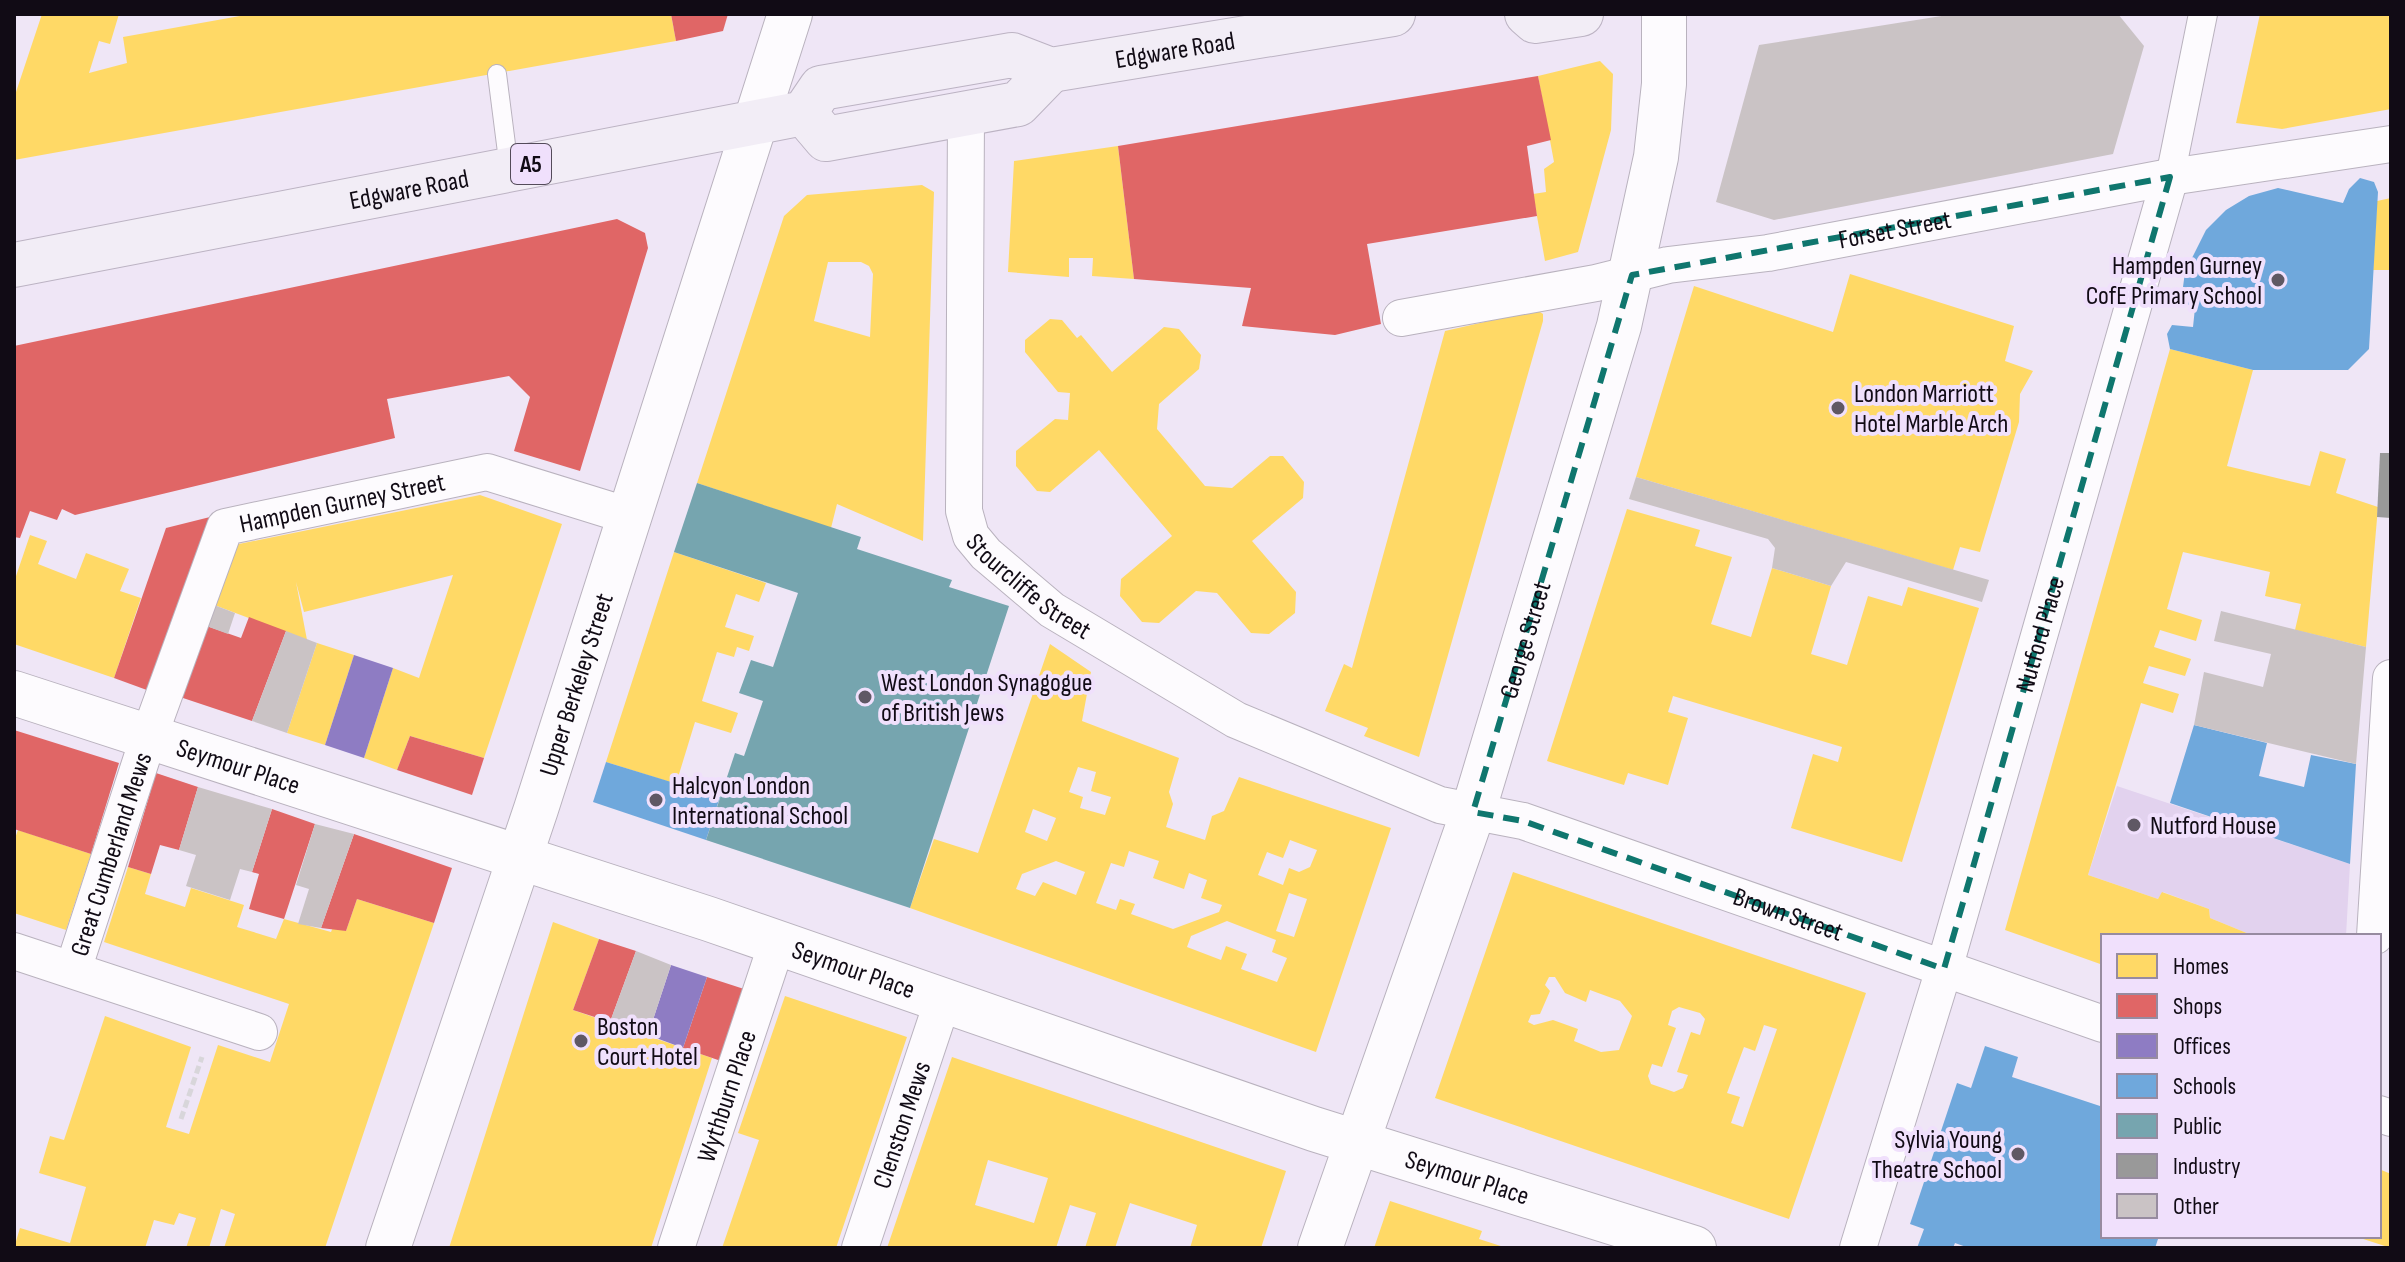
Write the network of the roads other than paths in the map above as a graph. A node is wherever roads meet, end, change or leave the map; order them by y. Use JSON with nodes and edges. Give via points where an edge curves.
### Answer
{"nodes":[{"id":1,"x":790,"y":14,"type":"edge"},
{"id":2,"x":1393,"y":14,"type":"edge"},
{"id":3,"x":1527,"y":14,"type":"edge"},
{"id":4,"x":1581,"y":14,"type":"edge"},
{"id":5,"x":1664,"y":14,"type":"edge"},
{"id":6,"x":2203,"y":14,"type":"edge"},
{"id":7,"x":1051,"y":70,"type":"junction"},
{"id":8,"x":497,"y":74,"type":"dead end"},
{"id":9,"x":804,"y":113,"type":"junction"},
{"id":10,"x":966,"y":114,"type":"junction"},
{"id":11,"x":756,"y":121,"type":"junction"},
{"id":12,"x":2391,"y":144,"type":"edge"},
{"id":13,"x":509,"y":168,"type":"junction"},
{"id":14,"x":2170,"y":177,"type":"junction"},
{"id":15,"x":14,"y":265,"type":"edge"},
{"id":16,"x":1632,"y":275,"type":"junction"},
{"id":17,"x":1401,"y":318,"type":"dead end"},
{"id":18,"x":629,"y":516,"type":"junction"},
{"id":19,"x":2391,"y":678,"type":"edge"},
{"id":20,"x":14,"y":693,"type":"edge"},
{"id":21,"x":148,"y":739,"type":"junction"},
{"id":22,"x":1473,"y":812,"type":"junction"},
{"id":23,"x":520,"y":857,"type":"junction"},
{"id":24,"x":2375,"y":934,"type":"edge"},
{"id":25,"x":777,"y":943,"type":"junction"},
{"id":26,"x":14,"y":951,"type":"edge"},
{"id":27,"x":1944,"y":969,"type":"junction"},
{"id":28,"x":73,"y":970,"type":"junction"},
{"id":29,"x":943,"y":1000,"type":"junction"},
{"id":30,"x":2101,"y":1023,"type":"edge"},
{"id":31,"x":259,"y":1032,"type":"dead end"},
{"id":32,"x":1358,"y":1143,"type":"junction"},
{"id":33,"x":388,"y":1248,"type":"edge"},
{"id":34,"x":676,"y":1248,"type":"edge"},
{"id":35,"x":860,"y":1248,"type":"edge"},
{"id":36,"x":1320,"y":1248,"type":"edge"},
{"id":37,"x":1694,"y":1248,"type":"edge"},
{"id":38,"x":1858,"y":1248,"type":"edge"}],
"edges":[{"from":1,"to":11,"type":"street","name":"Upper Berkeley Street"},
{"from":2,"to":7,"type":"highway","name":"Edgware Road"},
{"from":3,"to":4,"type":"highway","via":[[1535,21]]},
{"from":5,"to":16,"type":"street","name":"George Street","via":[[1662,117]]},
{"from":6,"to":14,"type":"street","name":"Nutford Place"},
{"from":7,"to":9,"type":"highway","via":[[1012,55],[821,88]]},
{"from":7,"to":10,"type":"highway","via":[[1018,104]]},
{"from":8,"to":13,"type":"lane"},
{"from":9,"to":10,"type":"highway","via":[[826,139]]},
{"from":9,"to":11,"type":"highway","name":"Edgware Road","number":"A5"},
{"from":10,"to":22,"type":"street","name":"Stourcliffe Street","via":[[964,511],[971,536],[1052,610],[1236,720],[1433,803]]},
{"from":11,"to":13,"type":"highway","name":"Edgware Road","number":"A5"},
{"from":11,"to":18,"type":"street","name":"Upper Berkeley Street"},
{"from":12,"to":14,"type":"street","name":"Forset Street"},
{"from":13,"to":15,"type":"highway","name":"Edgware Road","number":"A5"},
{"from":14,"to":16,"type":"street","name":"Forset Street"},
{"from":14,"to":27,"type":"street","name":"Nutford Place"},
{"from":16,"to":17,"type":"street","name":"Forset Street"},
{"from":16,"to":22,"type":"street","name":"George Street"},
{"from":18,"to":21,"type":"street","name":"Hampden Gurney Street","via":[[487,472],[225,527]]},
{"from":18,"to":23,"type":"street","name":"Upper Berkeley Street"},
{"from":19,"to":24,"type":"street"},
{"from":20,"to":21,"type":"street","name":"Seymour Place"},
{"from":21,"to":23,"type":"street","name":"Seymour Place"},
{"from":21,"to":28,"type":"street","name":"Great Cumberland Mews"},
{"from":22,"to":27,"type":"street","name":"Brown Street","via":[[1523,821]]},
{"from":22,"to":32,"type":"street","name":"George Street"},
{"from":23,"to":25,"type":"street","name":"Seymour Place"},
{"from":23,"to":33,"type":"street","name":"Upper Berkeley Street"},
{"from":25,"to":29,"type":"street","name":"Seymour Place"},
{"from":25,"to":34,"type":"street","name":"Wythburn Place"},
{"from":26,"to":28,"type":"street","name":"Great Cumberland Mews"},
{"from":27,"to":30,"type":"street","name":"Brown Street"},
{"from":27,"to":38,"type":"street","name":"Nutford Place"},
{"from":28,"to":31,"type":"street","name":"Great Cumberland Mews"},
{"from":29,"to":32,"type":"street","name":"Seymour Place"},
{"from":29,"to":35,"type":"street","name":"Clenston Mews"},
{"from":32,"to":36,"type":"street","name":"George Street"},
{"from":32,"to":37,"type":"street","name":"Seymour Place"}]}
